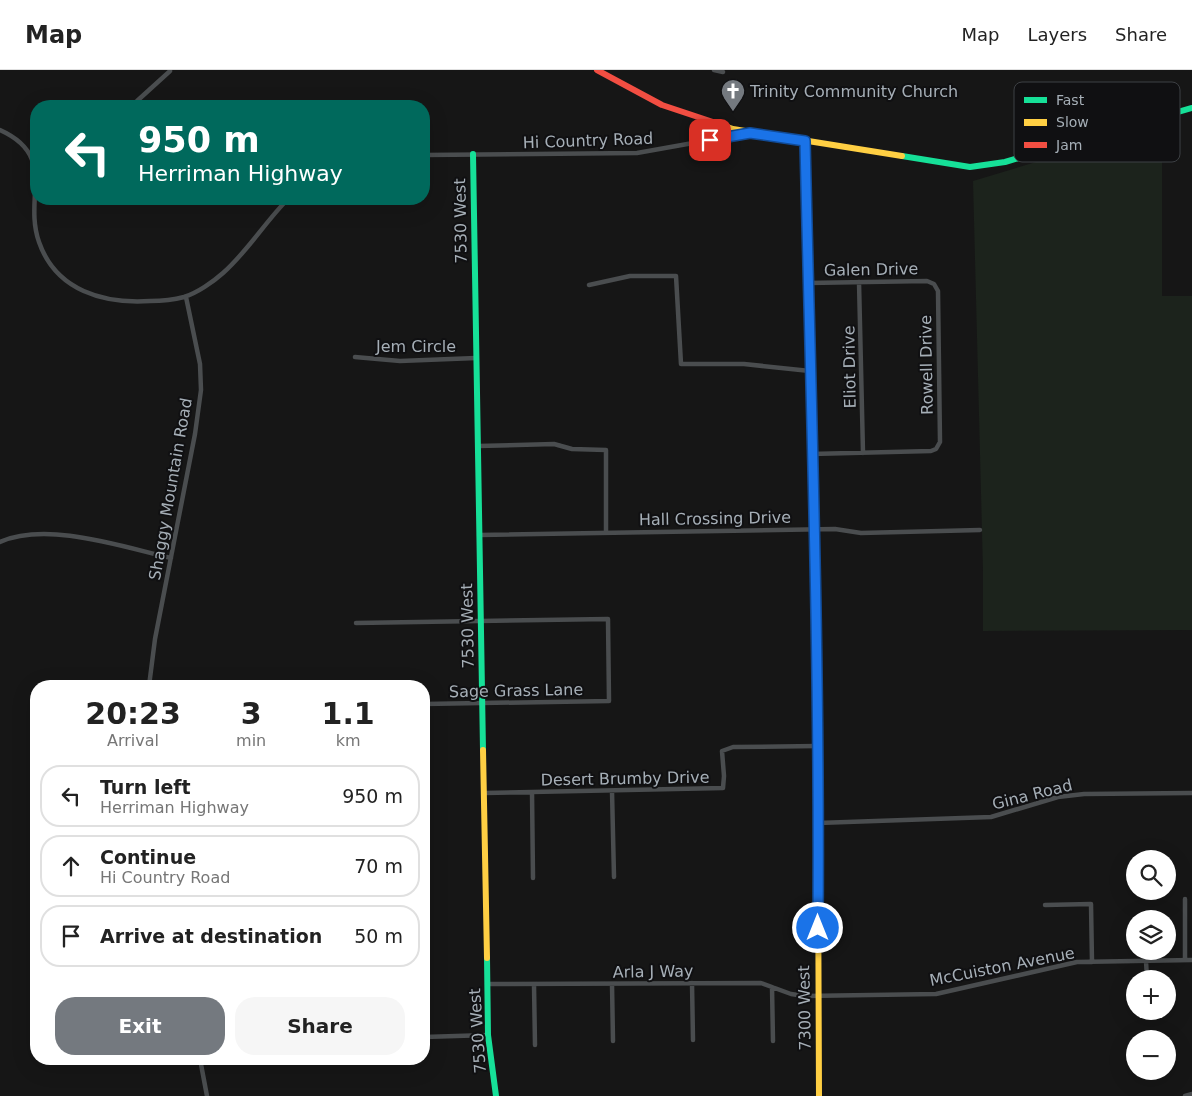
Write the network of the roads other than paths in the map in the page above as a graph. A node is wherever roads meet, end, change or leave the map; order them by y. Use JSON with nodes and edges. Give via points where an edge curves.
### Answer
{"nodes":[{"id":1,"x":597,"y":70,"type":"edge"},
{"id":2,"x":714,"y":70,"type":"edge"},
{"id":3,"x":170,"y":71,"type":"dead end"},
{"id":4,"x":723,"y":72,"type":"dead end"},
{"id":5,"x":138,"y":100,"type":"edge"},
{"id":6,"x":0,"y":130,"type":"edge"},
{"id":7,"x":750,"y":133,"type":"junction"},
{"id":8,"x":805,"y":141,"type":"junction"},
{"id":9,"x":30,"y":151,"type":"edge"},
{"id":10,"x":430,"y":154,"type":"edge"},
{"id":11,"x":473,"y":154,"type":"junction"},
{"id":12,"x":1014,"y":159,"type":"edge"},
{"id":13,"x":35,"y":205,"type":"edge"},
{"id":14,"x":283,"y":205,"type":"edge"},
{"id":15,"x":859,"y":282,"type":"junction"},
{"id":16,"x":808,"y":283,"type":"junction"},
{"id":17,"x":934,"y":284,"type":"joint"},
{"id":18,"x":589,"y":285,"type":"dead end"},
{"id":19,"x":186,"y":297,"type":"junction"},
{"id":20,"x":355,"y":357,"type":"dead end"},
{"id":21,"x":476,"y":358,"type":"junction"},
{"id":22,"x":810,"y":371,"type":"junction"},
{"id":23,"x":478,"y":446,"type":"junction"},
{"id":24,"x":863,"y":453,"type":"junction"},
{"id":25,"x":812,"y":454,"type":"junction"},
{"id":26,"x":814,"y":529,"type":"junction"},
{"id":27,"x":980,"y":530,"type":"dead end"},
{"id":28,"x":606,"y":532,"type":"junction"},
{"id":29,"x":479,"y":535,"type":"junction"},
{"id":30,"x":0,"y":542,"type":"edge"},
{"id":31,"x":171,"y":558,"type":"junction"},
{"id":32,"x":481,"y":620,"type":"junction"},
{"id":33,"x":356,"y":622,"type":"dead end"},
{"id":34,"x":150,"y":680,"type":"edge"},
{"id":35,"x":483,"y":703,"type":"junction"},
{"id":36,"x":430,"y":704,"type":"edge"},
{"id":37,"x":817,"y":746,"type":"junction"},
{"id":38,"x":612,"y":791,"type":"junction"},
{"id":39,"x":532,"y":792,"type":"junction"},
{"id":40,"x":485,"y":793,"type":"junction"},
{"id":41,"x":1192,"y":793,"type":"edge"},
{"id":42,"x":818,"y":823,"type":"junction"},
{"id":43,"x":614,"y":877,"type":"dead end"},
{"id":44,"x":533,"y":878,"type":"dead end"},
{"id":45,"x":1185,"y":899,"type":"dead end"},
{"id":46,"x":1045,"y":906,"type":"dead end"},
{"id":47,"x":1186,"y":960,"type":"junction"},
{"id":48,"x":1192,"y":960,"type":"edge"},
{"id":49,"x":1146,"y":961,"type":"junction"},
{"id":50,"x":1092,"y":962,"type":"junction"},
{"id":51,"x":1146,"y":970,"type":"edge"},
{"id":52,"x":692,"y":983,"type":"junction"},
{"id":53,"x":487,"y":984,"type":"junction"},
{"id":54,"x":612,"y":984,"type":"junction"},
{"id":55,"x":534,"y":985,"type":"junction"},
{"id":56,"x":772,"y":987,"type":"junction"},
{"id":57,"x":818,"y":995,"type":"junction"},
{"id":58,"x":488,"y":1035,"type":"junction"},
{"id":59,"x":430,"y":1037,"type":"edge"},
{"id":60,"x":693,"y":1040,"type":"dead end"},
{"id":61,"x":613,"y":1041,"type":"dead end"},
{"id":62,"x":773,"y":1041,"type":"dead end"},
{"id":63,"x":535,"y":1045,"type":"dead end"},
{"id":64,"x":201,"y":1065,"type":"edge"},
{"id":65,"x":1192,"y":1094,"type":"edge"},
{"id":66,"x":207,"y":1096,"type":"edge"},
{"id":67,"x":496,"y":1096,"type":"edge"},
{"id":68,"x":819,"y":1096,"type":"edge"},
{"id":69,"x":1185,"y":1096,"type":"edge"}],
"edges":[{"from":1,"to":7,"type":"street","via":[[677,111]]},
{"from":2,"to":4,"type":"street"},
{"from":3,"to":5,"type":"street"},
{"from":6,"to":9,"type":"street","via":[[21,141]]},
{"from":7,"to":8,"type":"street"},
{"from":7,"to":11,"type":"street","name":"Hi Country Road","via":[[637,153]]},
{"from":8,"to":12,"type":"street","via":[[946,164],[982,166]]},
{"from":8,"to":16,"type":"street","name":"7300 West"},
{"from":10,"to":11,"type":"street","name":"Hi Country Road"},
{"from":11,"to":21,"type":"street","name":"7530 West"},
{"from":13,"to":19,"type":"street","via":[[38,240],[48,260],[79,289],[107,300],[136,302]]},
{"from":14,"to":19,"type":"street","via":[[223,273]]},
{"from":15,"to":16,"type":"street","name":"Galen Drive"},
{"from":15,"to":17,"type":"street","name":"Galen Drive","via":[[927,280]]},
{"from":15,"to":24,"type":"street","name":"Eliot Drive"},
{"from":16,"to":22,"type":"street","name":"7300 West"},
{"from":17,"to":24,"type":"street","name":"Rowell Drive","via":[[938,291],[938,447],[931,451]]},
{"from":18,"to":22,"type":"street","via":[[630,276],[676,276],[681,364],[744,364]]},
{"from":19,"to":31,"type":"street","name":"Shaggy Mountain Road","via":[[199,357],[201,390]]},
{"from":20,"to":21,"type":"street","name":"Jem Circle","via":[[400,361]]},
{"from":21,"to":23,"type":"street","name":"7530 West"},
{"from":22,"to":25,"type":"street","name":"7300 West"},
{"from":23,"to":28,"type":"street","via":[[554,444],[572,449],[606,450]]},
{"from":23,"to":29,"type":"street","name":"7530 West"},
{"from":24,"to":25,"type":"street"},
{"from":25,"to":26,"type":"street","name":"7300 West"},
{"from":26,"to":27,"type":"street","name":"Hall Crossing Drive","via":[[861,533]]},
{"from":26,"to":28,"type":"street","name":"Hall Crossing Drive"},
{"from":26,"to":37,"type":"street","name":"7300 West"},
{"from":28,"to":29,"type":"street","name":"Hall Crossing Drive"},
{"from":29,"to":32,"type":"street","name":"7530 West"},
{"from":30,"to":31,"type":"street","via":[[23,535],[55,534]]},
{"from":31,"to":34,"type":"street","name":"Shaggy Mountain Road"},
{"from":32,"to":33,"type":"street"},
{"from":32,"to":35,"type":"street","name":"7530 West"},
{"from":32,"to":35,"type":"street","name":"Sage Grass Lane","via":[[608,619],[609,701]]},
{"from":35,"to":36,"type":"street","name":"Sage Grass Lane"},
{"from":35,"to":40,"type":"street","name":"7530 West"},
{"from":37,"to":38,"type":"street","name":"Desert Brumby Drive","via":[[733,747],[722,751],[723,788]]},
{"from":37,"to":42,"type":"street","name":"7300 West"},
{"from":38,"to":39,"type":"street","name":"Desert Brumby Drive"},
{"from":38,"to":43,"type":"street"},
{"from":39,"to":40,"type":"street","name":"Desert Brumby Drive"},
{"from":39,"to":44,"type":"street"},
{"from":40,"to":53,"type":"street","name":"7530 West"},
{"from":41,"to":42,"type":"street","name":"Gina Road","via":[[1058,797],[991,817]]},
{"from":42,"to":57,"type":"street","name":"7300 West"},
{"from":45,"to":47,"type":"street"},
{"from":46,"to":50,"type":"street","via":[[1091,904]]},
{"from":47,"to":48,"type":"street","name":"McCuiston Avenue"},
{"from":47,"to":49,"type":"street","name":"McCuiston Avenue"},
{"from":49,"to":50,"type":"street","name":"McCuiston Avenue"},
{"from":49,"to":51,"type":"street"},
{"from":50,"to":57,"type":"street","name":"McCuiston Avenue","via":[[1060,965],[936,994]]},
{"from":52,"to":54,"type":"street","name":"Arla J Way"},
{"from":52,"to":56,"type":"street","name":"Arla J Way","via":[[761,983]]},
{"from":52,"to":60,"type":"street"},
{"from":53,"to":55,"type":"street","name":"Arla J Way"},
{"from":53,"to":58,"type":"street","name":"7530 West"},
{"from":54,"to":55,"type":"street","name":"Arla J Way"},
{"from":54,"to":61,"type":"street"},
{"from":55,"to":63,"type":"street"},
{"from":56,"to":57,"type":"street","name":"Arla J Way","via":[[791,994]]},
{"from":56,"to":62,"type":"street"},
{"from":57,"to":68,"type":"street","name":"7300 West"},
{"from":58,"to":59,"type":"street"},
{"from":58,"to":67,"type":"street","name":"7530 West"},
{"from":64,"to":66,"type":"street"},
{"from":65,"to":69,"type":"street"}]}
